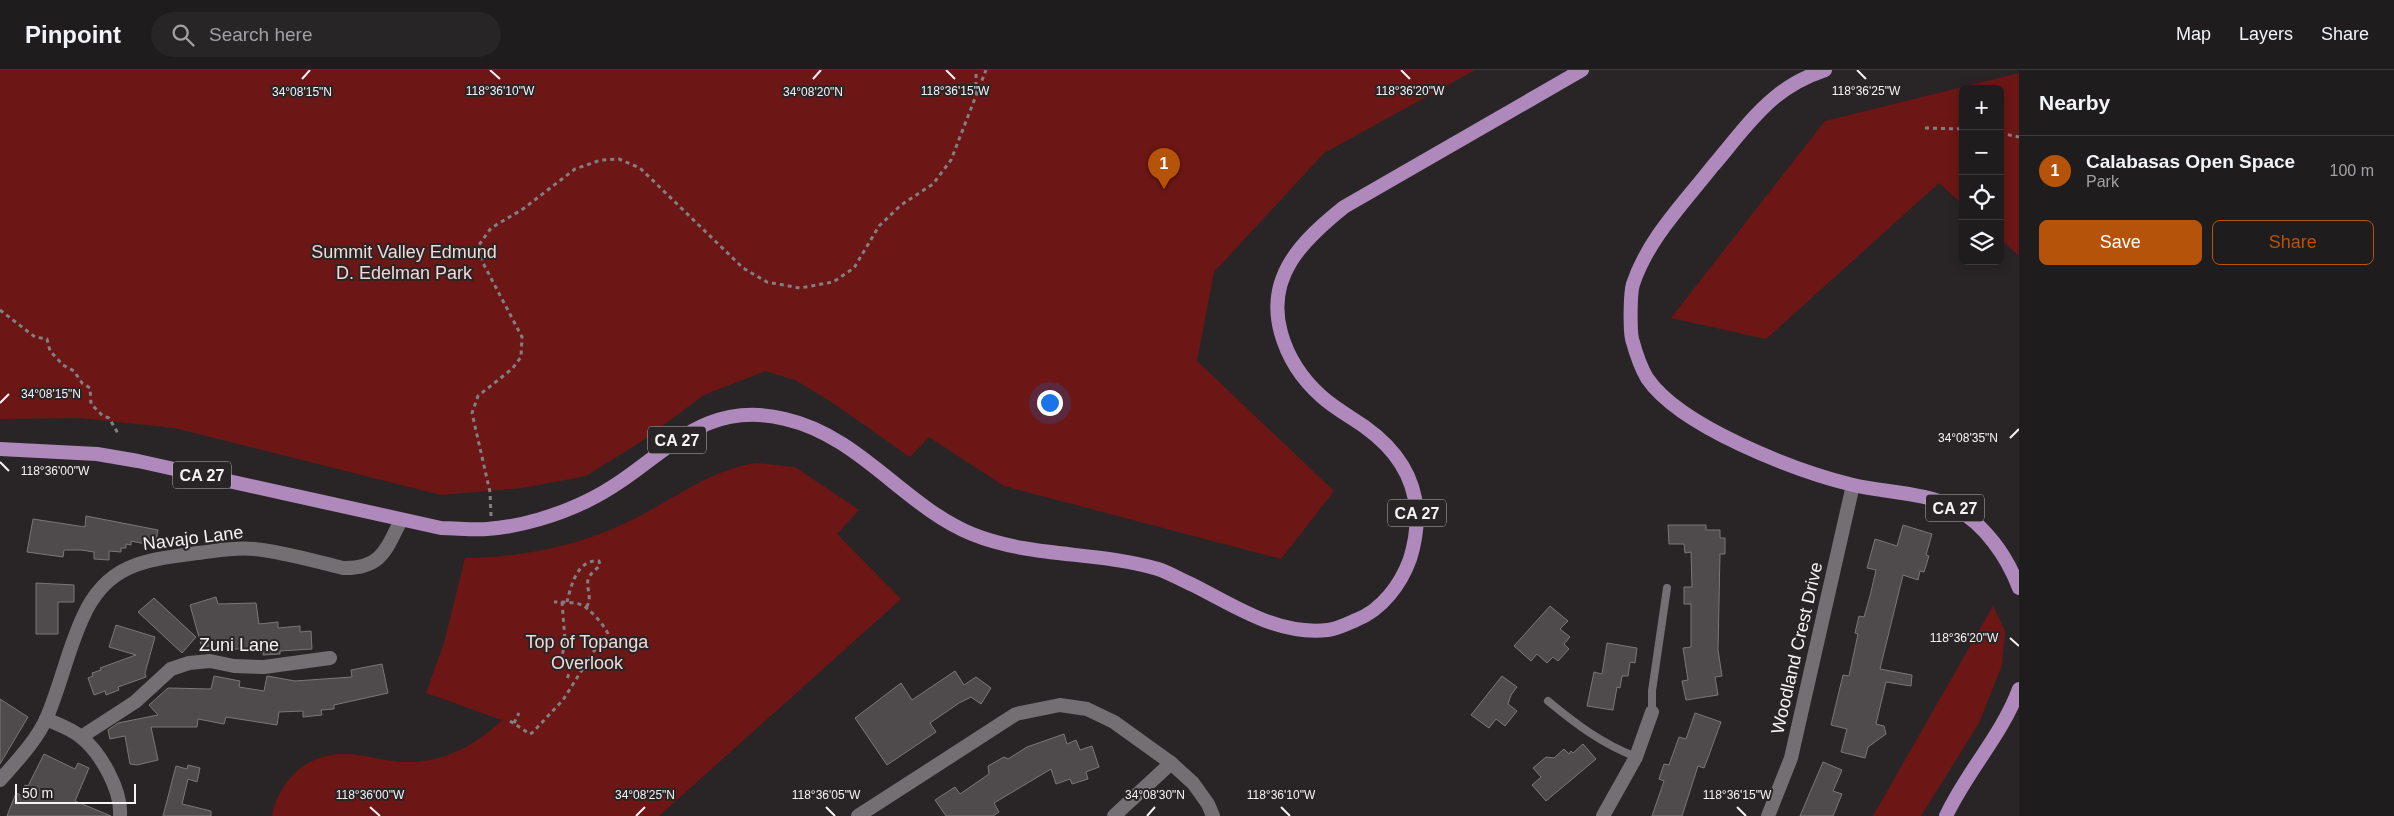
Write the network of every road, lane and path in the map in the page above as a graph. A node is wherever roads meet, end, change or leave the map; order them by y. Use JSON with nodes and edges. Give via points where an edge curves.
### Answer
{"nodes":[{"id":1,"x":976,"y":70,"type":"edge"},
{"id":2,"x":986,"y":70,"type":"edge"},
{"id":3,"x":1582,"y":70,"type":"edge"},
{"id":4,"x":1825,"y":70,"type":"edge"},
{"id":5,"x":976,"y":96,"type":"junction"},
{"id":6,"x":1925,"y":128,"type":"dead end"},
{"id":7,"x":1959,"y":129,"type":"edge"},
{"id":8,"x":2004,"y":134,"type":"edge"},
{"id":9,"x":2019,"y":137,"type":"edge"},
{"id":10,"x":0,"y":310,"type":"edge"},
{"id":11,"x":119,"y":435,"type":"dead end"},
{"id":12,"x":0,"y":449,"type":"edge"},
{"id":13,"x":1853,"y":485,"type":"junction"},
{"id":14,"x":401,"y":520,"type":"junction"},
{"id":15,"x":492,"y":529,"type":"junction"},
{"id":16,"x":1667,"y":588,"type":"dead end"},
{"id":17,"x":2019,"y":588,"type":"edge"},
{"id":18,"x":554,"y":602,"type":"dead end"},
{"id":19,"x":562,"y":602,"type":"junction"},
{"id":20,"x":567,"y":602,"type":"junction"},
{"id":21,"x":586,"y":608,"type":"junction"},
{"id":22,"x":330,"y":658,"type":"dead end"},
{"id":23,"x":569,"y":674,"type":"junction"},
{"id":24,"x":577,"y":678,"type":"junction"},
{"id":25,"x":567,"y":679,"type":"dead end"},
{"id":26,"x":2019,"y":689,"type":"edge"},
{"id":27,"x":1548,"y":701,"type":"dead end"},
{"id":28,"x":1652,"y":712,"type":"joint"},
{"id":29,"x":519,"y":713,"type":"dead end"},
{"id":30,"x":46,"y":719,"type":"junction"},
{"id":31,"x":81,"y":736,"type":"junction"},
{"id":32,"x":1636,"y":757,"type":"junction"},
{"id":33,"x":20,"y":758,"type":"junction"},
{"id":34,"x":1171,"y":763,"type":"junction"},
{"id":35,"x":0,"y":765,"type":"edge"},
{"id":36,"x":0,"y":780,"type":"edge"},
{"id":37,"x":120,"y":816,"type":"edge"},
{"id":38,"x":858,"y":816,"type":"edge"},
{"id":39,"x":1114,"y":816,"type":"edge"},
{"id":40,"x":1213,"y":816,"type":"edge"},
{"id":41,"x":1603,"y":816,"type":"edge"},
{"id":42,"x":1768,"y":816,"type":"edge"},
{"id":43,"x":1946,"y":816,"type":"edge"}],
"edges":[{"from":1,"to":5,"type":"path"},
{"from":2,"to":5,"type":"path"},
{"from":3,"to":15,"type":"main road","number":"CA 27","via":[[1344,206],[1312,232],[1288,264],[1277,292],[1276,316],[1285,346],[1301,375],[1323,398],[1390,446],[1408,474],[1417,504],[1416,538],[1405,574],[1386,599],[1365,617],[1331,630],[1299,630],[1265,622],[1162,570],[1107,558],[1020,549],[970,534],[936,514],[835,439],[784,418],[734,416],[705,423],[590,500],[551,515]]},
{"from":4,"to":13,"type":"main road","number":"CA 27","via":[[1810,75],[1774,98],[1751,120],[1654,240],[1632,286],[1632,338],[1647,377],[1667,399],[1696,421],[1814,474]]},
{"from":5,"to":15,"type":"path","via":[[951,160],[933,184],[900,205],[879,226],[854,268],[833,282],[800,288],[767,282],[744,268],[640,168],[619,159],[601,160],[575,169],[523,209],[491,228],[480,245],[483,263],[522,337],[521,357],[478,396],[472,413],[490,492]]},
{"from":6,"to":7,"type":"path"},
{"from":8,"to":9,"type":"path"},
{"from":10,"to":11,"type":"path","via":[[35,337],[47,339],[50,351],[63,366],[74,371],[90,388],[91,404],[109,418]]},
{"from":12,"to":14,"type":"main road","number":"CA 27","via":[[97,454],[138,460]]},
{"from":13,"to":17,"type":"main road","number":"CA 27","via":[[1953,506],[1992,539]]},
{"from":13,"to":42,"type":"street","name":"Woodland Crest Drive","via":[[1791,758]]},
{"from":14,"to":15,"type":"main road","number":"CA 27","via":[[441,528]]},
{"from":14,"to":30,"type":"street","name":"Navajo Lane","via":[[384,554],[374,563],[358,568],[238,549],[148,560],[123,571],[91,600]]},
{"from":16,"to":28,"type":"lane","via":[[1652,691]]},
{"from":18,"to":19,"type":"path"},
{"from":19,"to":20,"type":"path"},
{"from":19,"to":23,"type":"path","via":[[565,640],[562,657],[573,663]]},
{"from":20,"to":21,"type":"path"},
{"from":20,"to":21,"type":"path","via":[[575,575],[584,566],[599,561],[600,565],[588,582],[590,596]]},
{"from":21,"to":24,"type":"path","via":[[608,633]]},
{"from":22,"to":31,"type":"street","name":"Zuni Lane","via":[[264,667],[210,661],[189,663],[171,669],[135,702]]},
{"from":23,"to":24,"type":"path"},
{"from":23,"to":25,"type":"path"},
{"from":24,"to":29,"type":"path","via":[[563,700],[532,733],[512,722]]},
{"from":26,"to":43,"type":"main road","via":[[1997,734]]},
{"from":27,"to":32,"type":"lane","via":[[1588,733]]},
{"from":28,"to":32,"type":"street"},
{"from":30,"to":31,"type":"street"},
{"from":30,"to":33,"type":"street","name":"Navajo Lane"},
{"from":31,"to":37,"type":"street","via":[[115,784],[121,806]]},
{"from":32,"to":41,"type":"street"},
{"from":33,"to":35,"type":"street"},
{"from":33,"to":36,"type":"street","name":"Navajo Lane"},
{"from":34,"to":38,"type":"street","via":[[1114,722],[1086,709],[1060,705],[1040,708],[1016,714]]},
{"from":34,"to":39,"type":"street"},
{"from":34,"to":40,"type":"street","via":[[1193,783]]}]}
